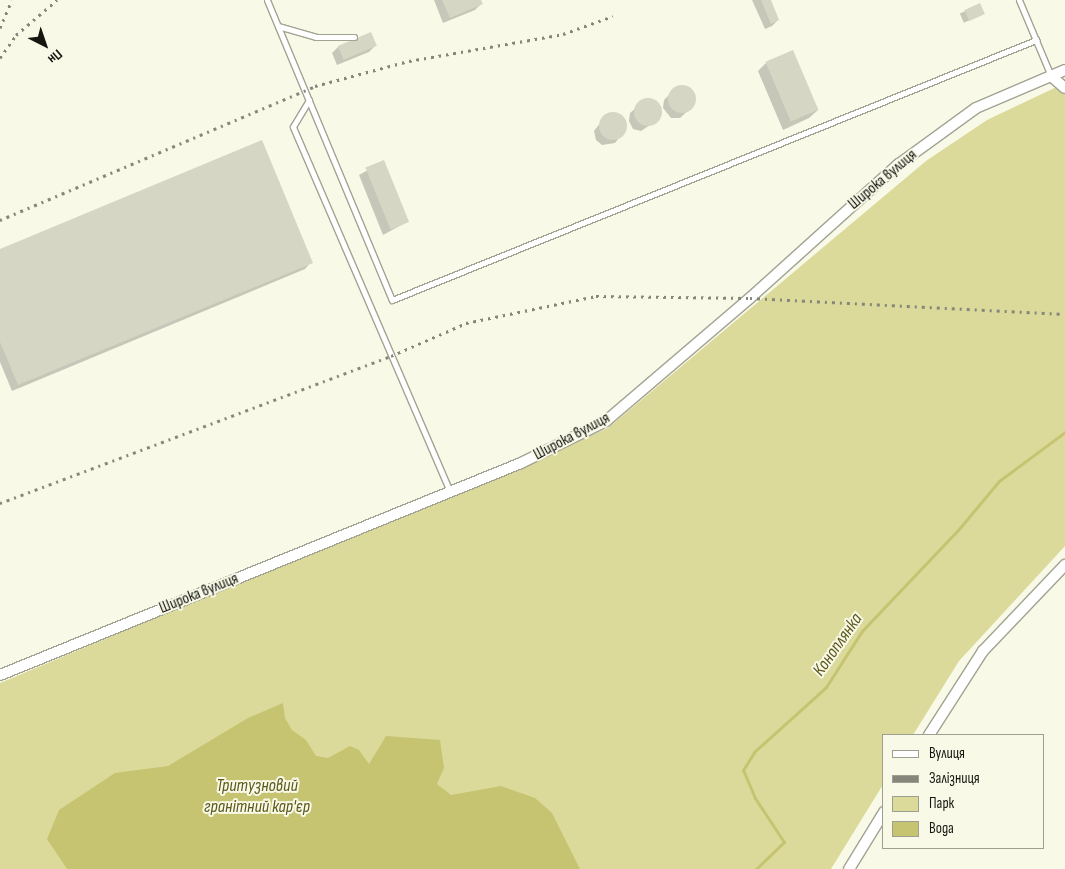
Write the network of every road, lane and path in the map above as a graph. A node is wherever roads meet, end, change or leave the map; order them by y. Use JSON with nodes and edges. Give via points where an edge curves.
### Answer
{"nodes":[{"id":1,"x":267,"y":0,"type":"edge"},
{"id":2,"x":1019,"y":0,"type":"edge"},
{"id":3,"x":278,"y":26,"type":"junction"},
{"id":4,"x":354,"y":37,"type":"dead end"},
{"id":5,"x":1036,"y":40,"type":"junction"},
{"id":6,"x":1065,"y":70,"type":"edge"},
{"id":7,"x":1051,"y":76,"type":"junction"},
{"id":8,"x":1065,"y":88,"type":"edge"},
{"id":9,"x":309,"y":100,"type":"junction"},
{"id":10,"x":450,"y":492,"type":"junction"},
{"id":11,"x":1065,"y":565,"type":"edge"},
{"id":12,"x":0,"y":675,"type":"edge"},
{"id":13,"x":930,"y":734,"type":"edge"},
{"id":14,"x":882,"y":815,"type":"edge"},
{"id":15,"x":849,"y":869,"type":"edge"}],
"edges":[{"from":1,"to":3,"type":"lane"},
{"from":2,"to":5,"type":"lane"},
{"from":3,"to":4,"type":"lane","via":[[316,37]]},
{"from":3,"to":9,"type":"lane"},
{"from":5,"to":7,"type":"lane"},
{"from":5,"to":9,"type":"lane","via":[[392,300]]},
{"from":6,"to":7,"type":"street","name":"Широка вулиця"},
{"from":7,"to":8,"type":"street"},
{"from":7,"to":10,"type":"street","name":"Широка вулиця","via":[[976,108],[899,164],[743,305],[606,421],[522,463]]},
{"from":9,"to":10,"type":"lane","via":[[293,127]]},
{"from":10,"to":12,"type":"street","name":"Широка вулиця"},
{"from":11,"to":13,"type":"street","via":[[983,651]]},
{"from":14,"to":15,"type":"street"}]}
